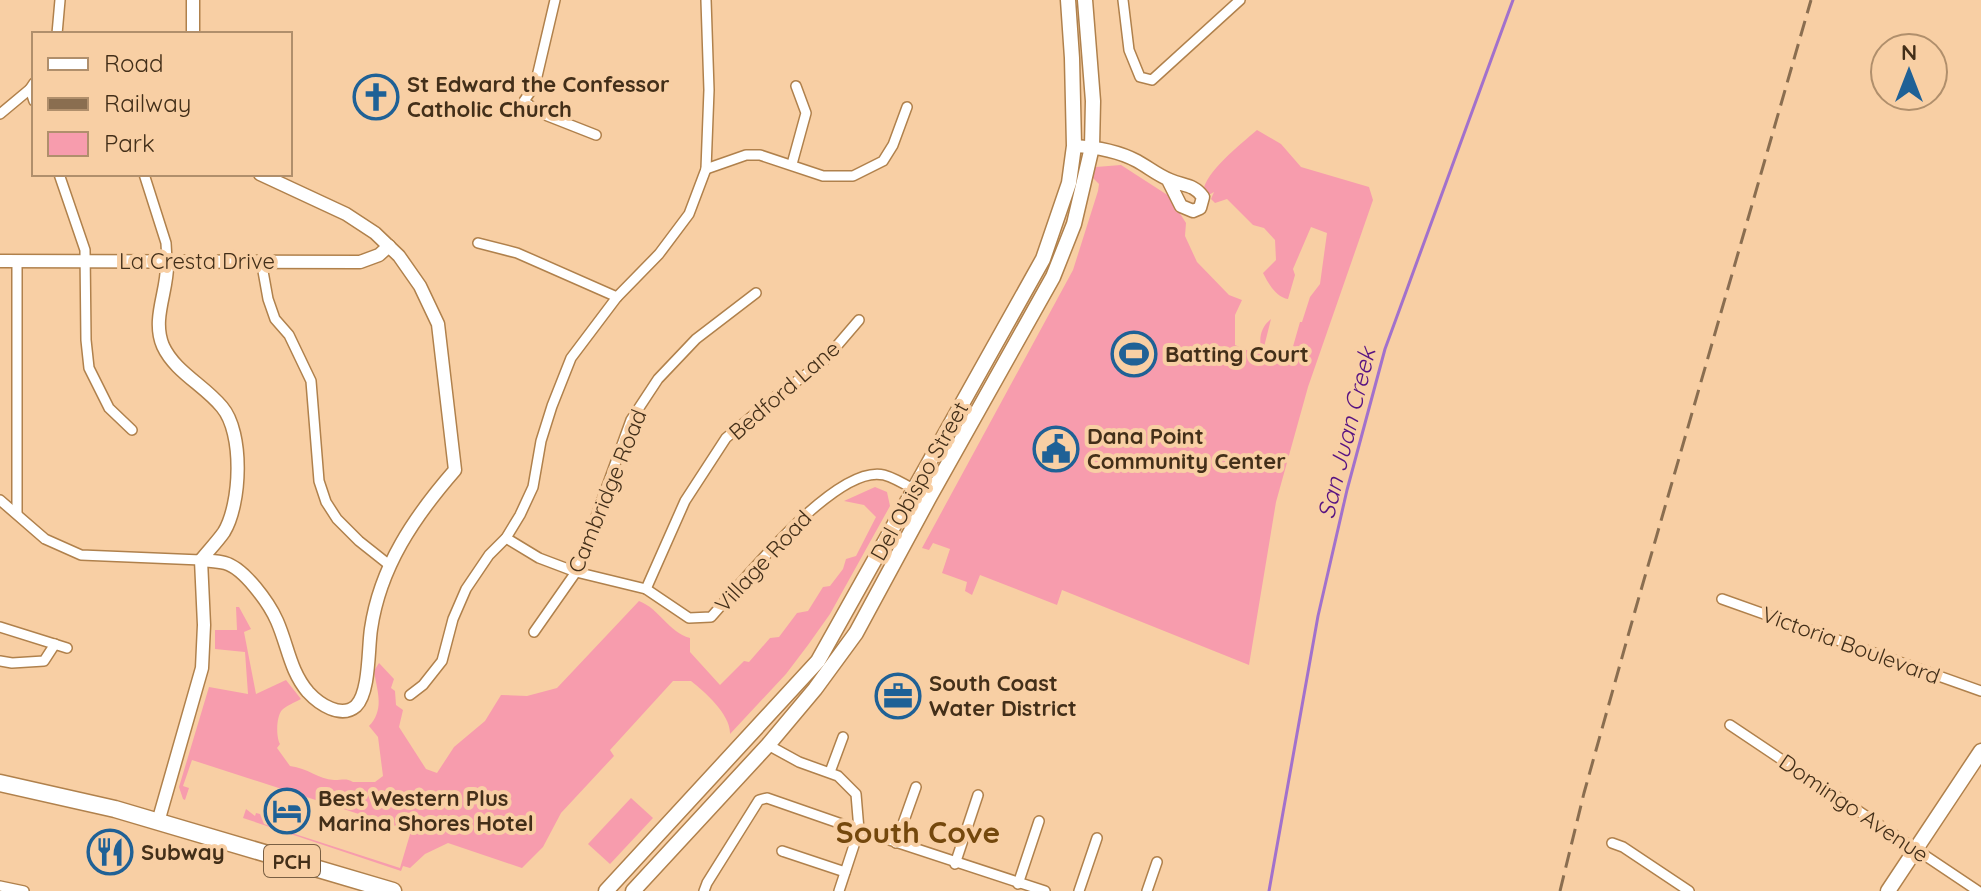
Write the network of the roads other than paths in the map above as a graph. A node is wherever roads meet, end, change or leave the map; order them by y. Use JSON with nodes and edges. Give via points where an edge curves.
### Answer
{"nodes":[{"id":1,"x":60,"y":0,"type":"edge"},
{"id":2,"x":193,"y":0,"type":"edge"},
{"id":3,"x":555,"y":0,"type":"edge"},
{"id":4,"x":706,"y":0,"type":"edge"},
{"id":5,"x":1068,"y":0,"type":"edge"},
{"id":6,"x":1085,"y":0,"type":"edge"},
{"id":7,"x":1123,"y":0,"type":"edge"},
{"id":8,"x":1240,"y":0,"type":"edge"},
{"id":9,"x":57,"y":32,"type":"edge"},
{"id":10,"x":193,"y":32,"type":"edge"},
{"id":11,"x":32,"y":86,"type":"edge"},
{"id":12,"x":796,"y":86,"type":"dead end"},
{"id":13,"x":907,"y":107,"type":"dead end"},
{"id":14,"x":0,"y":114,"type":"edge"},
{"id":15,"x":596,"y":135,"type":"dead end"},
{"id":16,"x":1074,"y":146,"type":"junction"},
{"id":17,"x":1092,"y":147,"type":"junction"},
{"id":18,"x":792,"y":164,"type":"junction"},
{"id":19,"x":706,"y":169,"type":"junction"},
{"id":20,"x":60,"y":176,"type":"edge"},
{"id":21,"x":145,"y":176,"type":"edge"},
{"id":22,"x":264,"y":176,"type":"edge"},
{"id":23,"x":1168,"y":180,"type":"dead end"},
{"id":24,"x":478,"y":243,"type":"dead end"},
{"id":25,"x":389,"y":246,"type":"junction"},
{"id":26,"x":261,"y":260,"type":"junction"},
{"id":27,"x":0,"y":261,"type":"edge"},
{"id":28,"x":17,"y":261,"type":"junction"},
{"id":29,"x":84,"y":261,"type":"junction"},
{"id":30,"x":167,"y":261,"type":"junction"},
{"id":31,"x":756,"y":293,"type":"dead end"},
{"id":32,"x":617,"y":297,"type":"junction"},
{"id":33,"x":859,"y":320,"type":"dead end"},
{"id":34,"x":132,"y":430,"type":"dead end"},
{"id":35,"x":913,"y":490,"type":"junction"},
{"id":36,"x":929,"y":498,"type":"junction"},
{"id":37,"x":0,"y":500,"type":"edge"},
{"id":38,"x":17,"y":513,"type":"junction"},
{"id":39,"x":506,"y":538,"type":"junction"},
{"id":40,"x":201,"y":560,"type":"junction"},
{"id":41,"x":388,"y":564,"type":"junction"},
{"id":42,"x":576,"y":572,"type":"junction"},
{"id":43,"x":646,"y":589,"type":"junction"},
{"id":44,"x":1722,"y":599,"type":"dead end"},
{"id":45,"x":0,"y":627,"type":"edge"},
{"id":46,"x":534,"y":632,"type":"dead end"},
{"id":47,"x":55,"y":644,"type":"junction"},
{"id":48,"x":67,"y":648,"type":"dead end"},
{"id":49,"x":0,"y":661,"type":"edge"},
{"id":50,"x":1981,"y":691,"type":"edge"},
{"id":51,"x":410,"y":695,"type":"dead end"},
{"id":52,"x":1730,"y":725,"type":"dead end"},
{"id":53,"x":843,"y":737,"type":"dead end"},
{"id":54,"x":768,"y":745,"type":"junction"},
{"id":55,"x":1981,"y":751,"type":"edge"},
{"id":56,"x":830,"y":772,"type":"junction"},
{"id":57,"x":0,"y":783,"type":"edge"},
{"id":58,"x":916,"y":787,"type":"dead end"},
{"id":59,"x":978,"y":795,"type":"dead end"},
{"id":60,"x":1039,"y":821,"type":"dead end"},
{"id":61,"x":158,"y":822,"type":"junction"},
{"id":62,"x":859,"y":830,"type":"junction"},
{"id":63,"x":1097,"y":838,"type":"dead end"},
{"id":64,"x":896,"y":843,"type":"junction"},
{"id":65,"x":1612,"y":843,"type":"dead end"},
{"id":66,"x":1916,"y":849,"type":"junction"},
{"id":67,"x":782,"y":851,"type":"dead end"},
{"id":68,"x":1157,"y":862,"type":"dead end"},
{"id":69,"x":955,"y":864,"type":"junction"},
{"id":70,"x":845,"y":872,"type":"junction"},
{"id":71,"x":1018,"y":884,"type":"junction"},
{"id":72,"x":0,"y":886,"type":"edge"},
{"id":73,"x":24,"y":891,"type":"edge"},
{"id":74,"x":393,"y":891,"type":"edge"},
{"id":75,"x":606,"y":891,"type":"edge"},
{"id":76,"x":633,"y":891,"type":"edge"},
{"id":77,"x":704,"y":891,"type":"edge"},
{"id":78,"x":839,"y":891,"type":"edge"},
{"id":79,"x":1045,"y":891,"type":"edge"},
{"id":80,"x":1079,"y":891,"type":"edge"},
{"id":81,"x":1147,"y":891,"type":"edge"},
{"id":82,"x":1689,"y":891,"type":"edge"},
{"id":83,"x":1888,"y":891,"type":"edge"},
{"id":84,"x":1978,"y":891,"type":"edge"}],
"edges":[{"from":1,"to":9,"type":"street"},
{"from":2,"to":10,"type":"street"},
{"from":3,"to":15,"type":"street","via":[[535,85],[524,101],[540,113]]},
{"from":4,"to":19,"type":"street"},
{"from":5,"to":16,"type":"main road","name":"Del Obispo Street"},
{"from":6,"to":17,"type":"main road","name":"Del Obispo Street"},
{"from":7,"to":8,"type":"street","via":[[1129,50],[1140,77],[1152,80]]},
{"from":11,"to":14,"type":"street"},
{"from":12,"to":18,"type":"street","via":[[806,113]]},
{"from":13,"to":18,"type":"street","via":[[883,161],[853,176],[823,176]]},
{"from":16,"to":17,"type":"street"},
{"from":16,"to":35,"type":"main road","name":"Del Obispo Street","via":[[1069,183],[1043,259]]},
{"from":17,"to":23,"type":"street","via":[[1134,159]]},
{"from":17,"to":36,"type":"main road","name":"Del Obispo Street","via":[[1077,215],[1053,277]]},
{"from":18,"to":19,"type":"street","via":[[746,155]]},
{"from":19,"to":32,"type":"street","via":[[689,214]]},
{"from":20,"to":29,"type":"street"},
{"from":21,"to":30,"type":"street"},
{"from":22,"to":25,"type":"street","via":[[346,214]]},
{"from":24,"to":32,"type":"street","via":[[517,253]]},
{"from":25,"to":26,"type":"street","name":"La Cresta Drive","via":[[360,262]]},
{"from":25,"to":41,"type":"street","via":[[420,286],[438,324],[455,470],[424,506]]},
{"from":26,"to":30,"type":"street","name":"La Cresta Drive"},
{"from":26,"to":41,"type":"street","via":[[275,319],[289,335],[311,381],[319,481],[326,502],[337,519]]},
{"from":27,"to":28,"type":"street","name":"La Cresta Drive"},
{"from":28,"to":29,"type":"street","name":"La Cresta Drive"},
{"from":28,"to":38,"type":"street"},
{"from":29,"to":30,"type":"street","name":"La Cresta Drive"},
{"from":29,"to":34,"type":"street","via":[[89,368],[109,408]]},
{"from":30,"to":40,"type":"street","via":[[159,317],[162,343],[174,364],[226,411],[236,440],[237,486],[226,529]]},
{"from":31,"to":42,"type":"street","name":"Cambridge Road","via":[[696,339],[658,379],[631,420]]},
{"from":32,"to":39,"type":"street","via":[[571,358],[545,429],[533,487]]},
{"from":33,"to":43,"type":"street","name":"Bedford Lane","via":[[823,362],[726,438],[685,501]]},
{"from":35,"to":36,"type":"street","name":"Village Road"},
{"from":35,"to":43,"type":"street","name":"Village Road","via":[[885,475],[869,474],[820,501],[711,617],[689,618]]},
{"from":35,"to":75,"type":"main road","name":"Del Obispo Street","via":[[818,661]]},
{"from":36,"to":54,"type":"main road","name":"Del Obispo Street","via":[[856,633]]},
{"from":37,"to":38,"type":"street"},
{"from":38,"to":40,"type":"street","via":[[45,539],[81,555]]},
{"from":39,"to":42,"type":"street","name":"Village Road"},
{"from":39,"to":51,"type":"street","via":[[466,589],[442,661]]},
{"from":40,"to":41,"type":"street","via":[[227,564],[252,583],[276,619],[294,673],[310,695],[331,710],[346,711],[364,691],[374,612]]},
{"from":40,"to":61,"type":"street","via":[[202,668]]},
{"from":42,"to":43,"type":"street","name":"Village Road"},
{"from":42,"to":46,"type":"street","name":"Cambridge Road"},
{"from":44,"to":50,"type":"street","name":"Victoria Boulevard"},
{"from":45,"to":47,"type":"street"},
{"from":47,"to":48,"type":"street"},
{"from":47,"to":49,"type":"street","via":[[44,661]]},
{"from":52,"to":66,"type":"street","name":"Domingo Avenue"},
{"from":53,"to":56,"type":"street"},
{"from":54,"to":56,"type":"street"},
{"from":54,"to":76,"type":"main road","name":"Del Obispo Street"},
{"from":55,"to":66,"type":"main road"},
{"from":56,"to":62,"type":"street","via":[[856,794]]},
{"from":57,"to":61,"type":"highway","number":"PCH"},
{"from":58,"to":64,"type":"street"},
{"from":59,"to":69,"type":"street"},
{"from":60,"to":71,"type":"street"},
{"from":61,"to":74,"type":"highway","number":"PCH"},
{"from":62,"to":64,"type":"street"},
{"from":62,"to":70,"type":"street"},
{"from":62,"to":77,"type":"street","via":[[767,798],[759,800]]},
{"from":63,"to":80,"type":"street"},
{"from":64,"to":69,"type":"street"},
{"from":65,"to":82,"type":"street"},
{"from":66,"to":83,"type":"main road"},
{"from":66,"to":84,"type":"street","name":"Domingo Avenue"},
{"from":67,"to":70,"type":"street"},
{"from":68,"to":81,"type":"street"},
{"from":69,"to":71,"type":"street"},
{"from":70,"to":78,"type":"street"},
{"from":71,"to":79,"type":"street"},
{"from":72,"to":73,"type":"street"}]}
